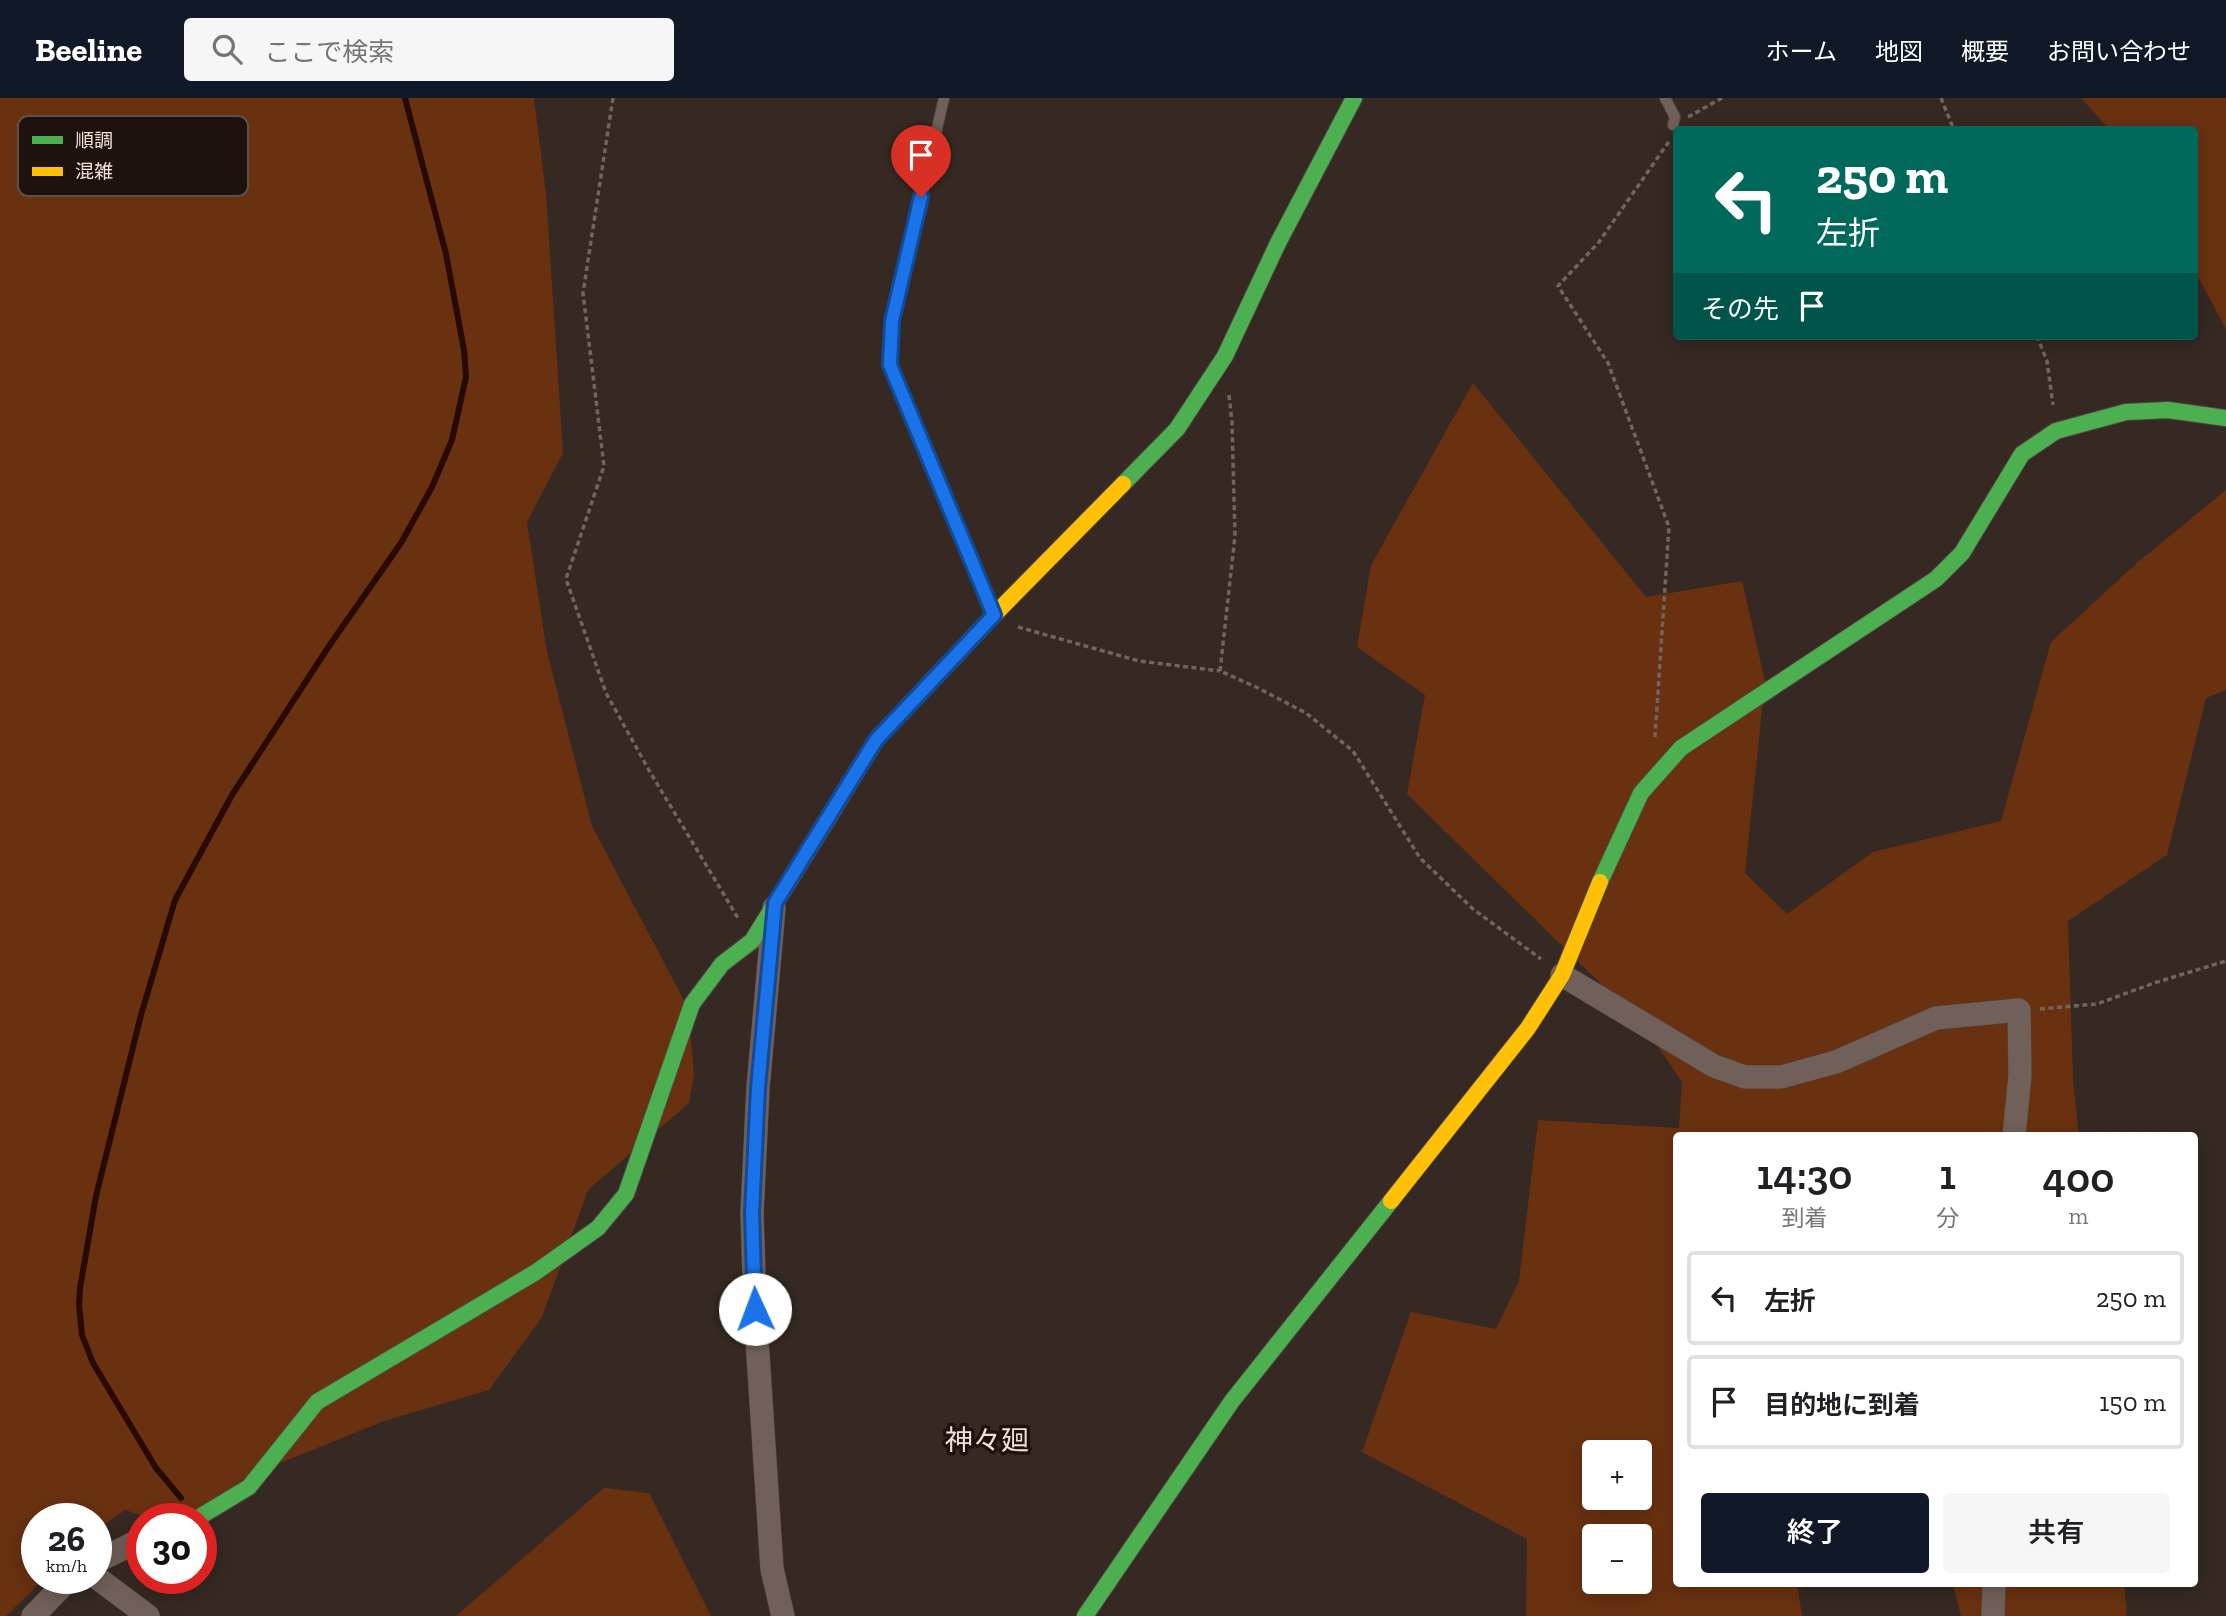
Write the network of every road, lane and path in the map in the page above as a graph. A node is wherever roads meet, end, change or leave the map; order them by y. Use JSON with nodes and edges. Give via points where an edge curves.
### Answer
{"nodes":[{"id":1,"x":613,"y":98,"type":"edge"},
{"id":2,"x":944,"y":98,"type":"edge"},
{"id":3,"x":1354,"y":98,"type":"edge"},
{"id":4,"x":1665,"y":98,"type":"edge"},
{"id":5,"x":1722,"y":98,"type":"edge"},
{"id":6,"x":1941,"y":98,"type":"edge"},
{"id":7,"x":1673,"y":125,"type":"junction"},
{"id":8,"x":1952,"y":126,"type":"edge"},
{"id":9,"x":2039,"y":340,"type":"edge"},
{"id":10,"x":1225,"y":356,"type":"junction"},
{"id":11,"x":2226,"y":418,"type":"edge"},
{"id":12,"x":2056,"y":431,"type":"junction"},
{"id":13,"x":994,"y":615,"type":"junction"},
{"id":14,"x":1220,"y":671,"type":"junction"},
{"id":15,"x":1655,"y":741,"type":"dead end"},
{"id":16,"x":775,"y":903,"type":"junction"},
{"id":17,"x":752,"y":940,"type":"junction"},
{"id":18,"x":2226,"y":961,"type":"edge"},
{"id":19,"x":1562,"y":975,"type":"junction"},
{"id":20,"x":2019,"y":1010,"type":"junction"},
{"id":21,"x":2014,"y":1132,"type":"edge"},
{"id":22,"x":217,"y":1506,"type":"edge"},
{"id":23,"x":1994,"y":1587,"type":"edge"},
{"id":24,"x":112,"y":1589,"type":"edge"},
{"id":25,"x":54,"y":1594,"type":"edge"},
{"id":26,"x":33,"y":1616,"type":"edge"},
{"id":27,"x":148,"y":1616,"type":"edge"},
{"id":28,"x":783,"y":1616,"type":"edge"},
{"id":29,"x":1085,"y":1616,"type":"edge"},
{"id":30,"x":1993,"y":1616,"type":"edge"}],
"edges":[{"from":1,"to":17,"type":"path","via":[[583,293],[604,466],[566,579],[606,693]]},
{"from":2,"to":13,"type":"lane","via":[[892,321],[890,365]]},
{"from":3,"to":10,"type":"street"},
{"from":4,"to":7,"type":"lane","via":[[1675,117]]},
{"from":5,"to":7,"type":"path"},
{"from":6,"to":8,"type":"path"},
{"from":7,"to":15,"type":"path","via":[[1669,141],[1599,242],[1558,286],[1608,363],[1669,527]]},
{"from":9,"to":12,"type":"path","via":[[2047,361]]},
{"from":10,"to":13,"type":"street","via":[[1177,429]]},
{"from":10,"to":14,"type":"path","via":[[1235,536]]},
{"from":11,"to":12,"type":"street","via":[[2168,410],[2126,412]]},
{"from":12,"to":19,"type":"street","via":[[2022,454],[1962,553],[1936,579],[1681,748],[1641,793]]},
{"from":13,"to":14,"type":"path","via":[[1009,624],[1139,661]]},
{"from":13,"to":16,"type":"street","via":[[876,740]]},
{"from":14,"to":19,"type":"path","via":[[1306,713],[1353,751],[1420,858],[1473,909]]},
{"from":16,"to":17,"type":"street"},
{"from":16,"to":28,"type":"street","via":[[752,1213],[772,1569]]},
{"from":17,"to":22,"type":"street","via":[[722,964],[692,1004],[626,1194],[598,1228],[536,1272],[317,1402],[249,1487]]},
{"from":18,"to":20,"type":"path","via":[[2097,1004]]},
{"from":19,"to":20,"type":"street","via":[[1714,1066],[1745,1077],[1781,1077],[1836,1062],[1937,1018]]},
{"from":19,"to":29,"type":"street","via":[[1528,1028],[1232,1401]]},
{"from":20,"to":21,"type":"street"},
{"from":23,"to":30,"type":"street"},
{"from":24,"to":27,"type":"street"},
{"from":25,"to":26,"type":"street"}]}
